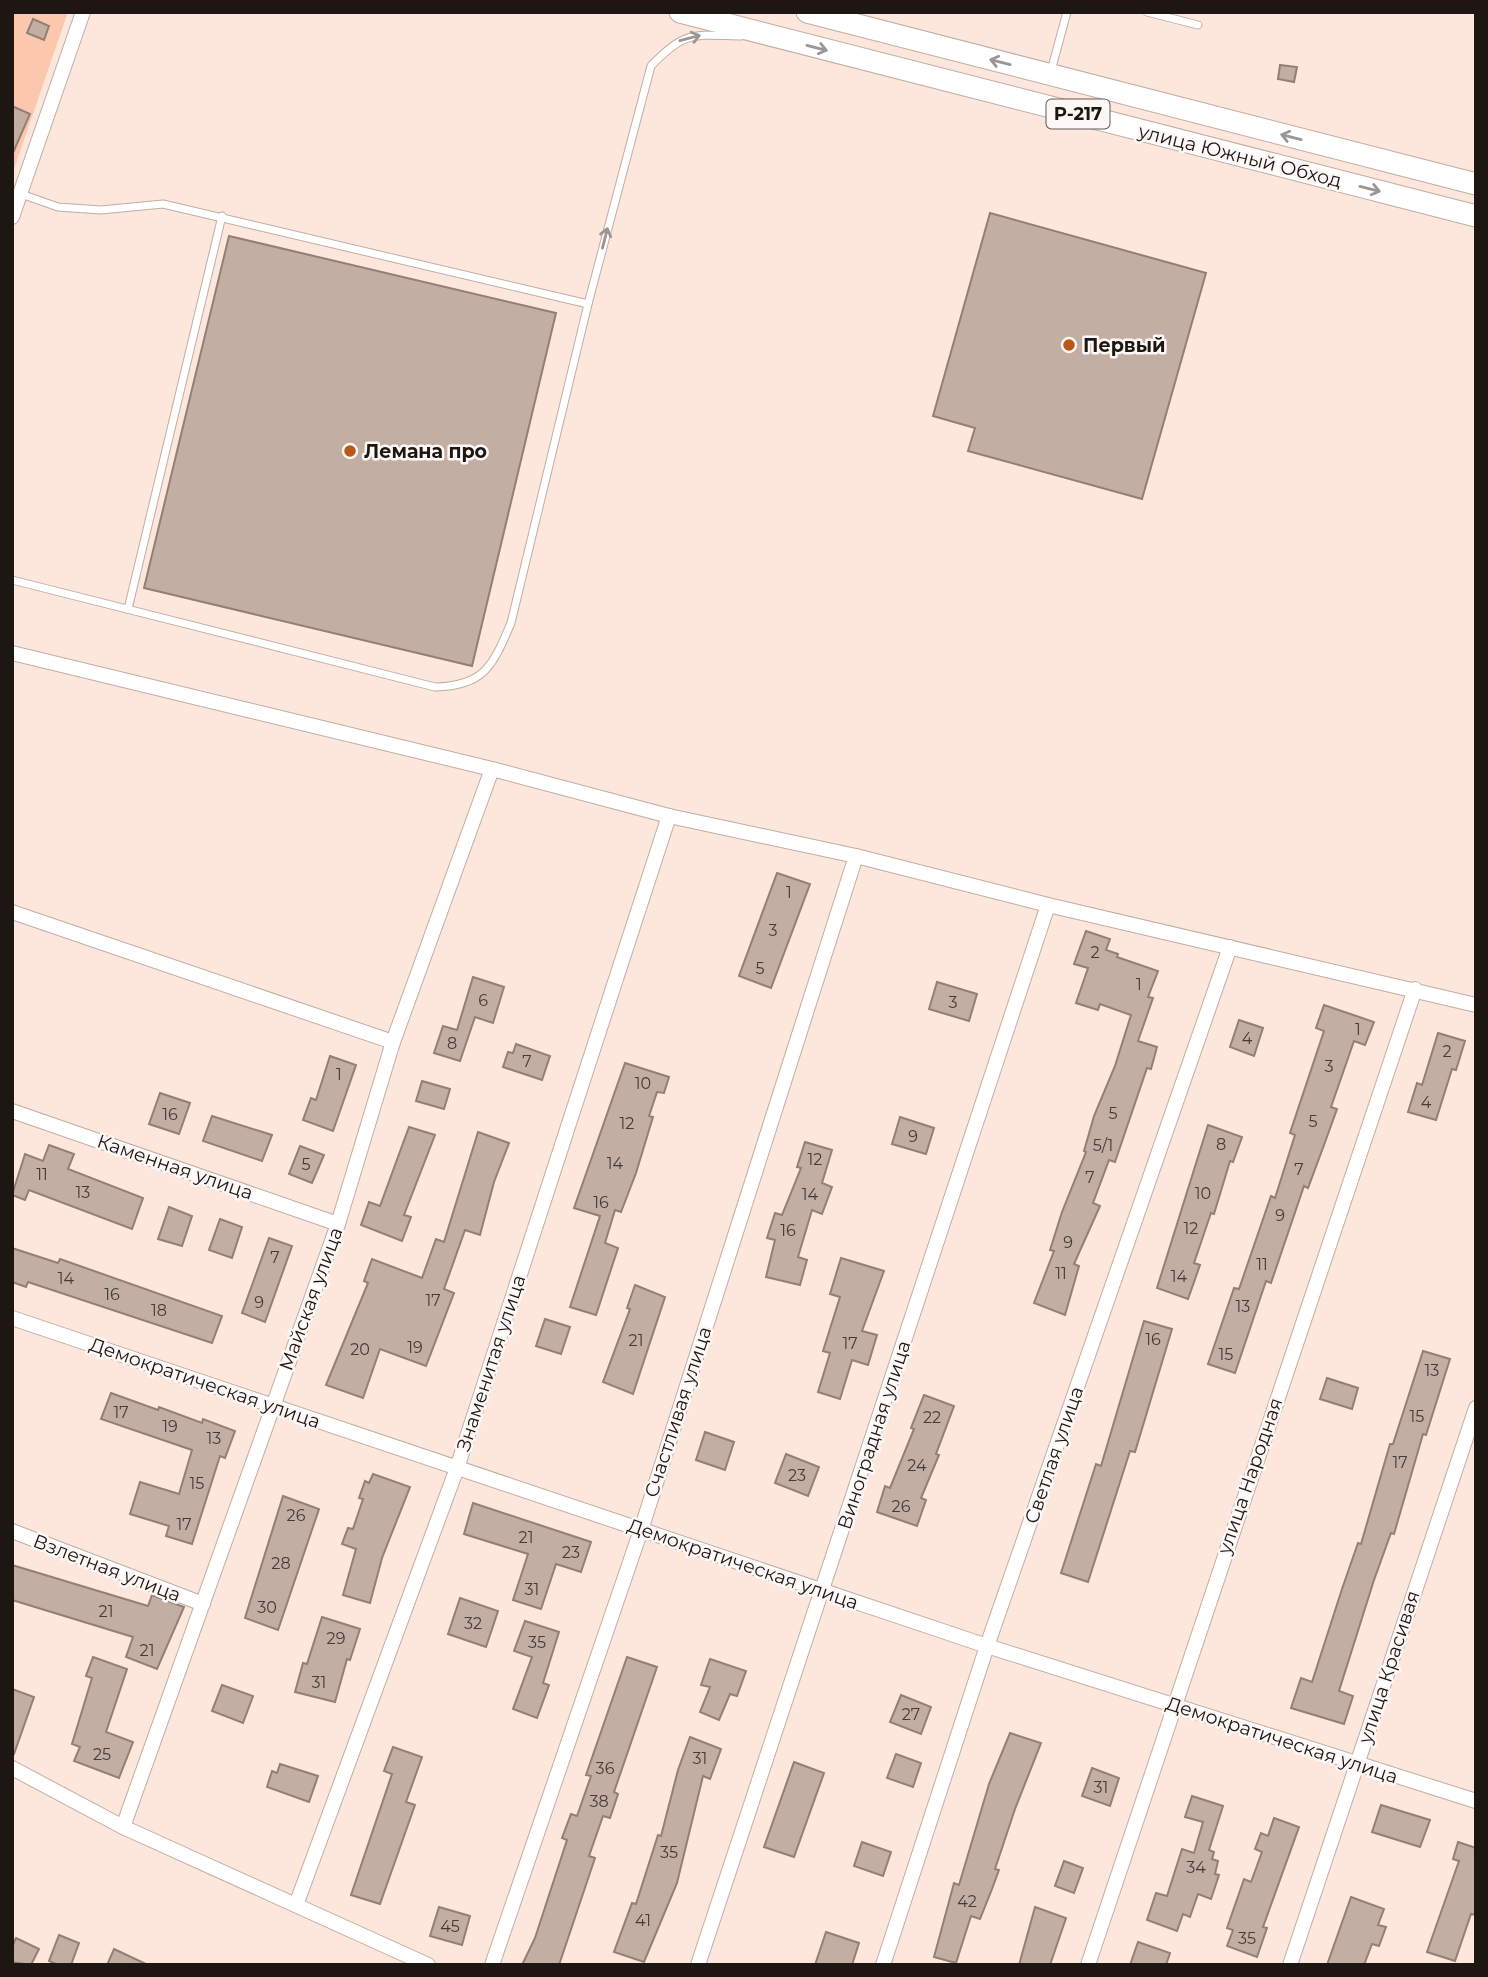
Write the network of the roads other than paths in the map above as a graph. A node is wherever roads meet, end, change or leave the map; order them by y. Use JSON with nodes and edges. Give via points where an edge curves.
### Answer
{"nodes":[{"id":1,"x":83,"y":12,"type":"edge"},
{"id":2,"x":680,"y":12,"type":"edge"},
{"id":3,"x":807,"y":12,"type":"edge"},
{"id":4,"x":1067,"y":12,"type":"edge"},
{"id":5,"x":1147,"y":12,"type":"edge"},
{"id":6,"x":1198,"y":25,"type":"dead end"},
{"id":7,"x":776,"y":38,"type":"junction"},
{"id":8,"x":1050,"y":75,"type":"junction"},
{"id":9,"x":1476,"y":184,"type":"edge"},
{"id":10,"x":21,"y":194,"type":"junction"},
{"id":11,"x":222,"y":216,"type":"junction"},
{"id":12,"x":1476,"y":216,"type":"edge"},
{"id":13,"x":12,"y":217,"type":"edge"},
{"id":14,"x":588,"y":304,"type":"junction"},
{"id":15,"x":12,"y":580,"type":"edge"},
{"id":16,"x":128,"y":610,"type":"junction"},
{"id":17,"x":12,"y":653,"type":"edge"},
{"id":18,"x":492,"y":769,"type":"junction"},
{"id":19,"x":669,"y":816,"type":"junction"},
{"id":20,"x":856,"y":856,"type":"junction"},
{"id":21,"x":1048,"y":905,"type":"junction"},
{"id":22,"x":12,"y":912,"type":"edge"},
{"id":23,"x":1230,"y":947,"type":"junction"},
{"id":24,"x":1415,"y":989,"type":"junction"},
{"id":25,"x":1476,"y":1005,"type":"edge"},
{"id":26,"x":393,"y":1042,"type":"junction"},
{"id":27,"x":12,"y":1111,"type":"edge"},
{"id":28,"x":338,"y":1224,"type":"junction"},
{"id":29,"x":12,"y":1318,"type":"edge"},
{"id":30,"x":274,"y":1406,"type":"junction"},
{"id":31,"x":1476,"y":1408,"type":"edge"},
{"id":32,"x":457,"y":1468,"type":"junction"},
{"id":33,"x":640,"y":1530,"type":"junction"},
{"id":34,"x":12,"y":1531,"type":"edge"},
{"id":35,"x":822,"y":1591,"type":"junction"},
{"id":36,"x":203,"y":1604,"type":"junction"},
{"id":37,"x":987,"y":1646,"type":"junction"},
{"id":38,"x":1172,"y":1705,"type":"junction"},
{"id":39,"x":1357,"y":1763,"type":"junction"},
{"id":40,"x":12,"y":1768,"type":"edge"},
{"id":41,"x":1476,"y":1801,"type":"edge"},
{"id":42,"x":123,"y":1827,"type":"junction"},
{"id":43,"x":296,"y":1905,"type":"junction"},
{"id":44,"x":428,"y":1965,"type":"edge"},
{"id":45,"x":492,"y":1965,"type":"edge"},
{"id":46,"x":698,"y":1965,"type":"edge"},
{"id":47,"x":883,"y":1965,"type":"edge"},
{"id":48,"x":1088,"y":1965,"type":"edge"},
{"id":49,"x":1290,"y":1965,"type":"edge"}],
"edges":[{"from":1,"to":10,"type":"street"},
{"from":2,"to":7,"type":"main road","name":"улица Южный Обход","number":"Р-217"},
{"from":8,"to":3,"type":"main road","name":"улица Южный Обход","number":"Р-217","one_way":true},
{"from":4,"to":8,"type":"lane"},
{"from":5,"to":6,"type":"lane"},
{"from":7,"to":12,"type":"main road","name":"улица Южный Обход","number":"Р-217","one_way":true},
{"from":14,"to":7,"type":"lane","one_way":true,"via":[[650,66],[671,45],[692,35]]},
{"from":9,"to":8,"type":"main road","name":"улица Южный Обход","number":"Р-217","one_way":true},
{"from":10,"to":11,"type":"lane","via":[[58,207],[102,210],[163,204]]},
{"from":10,"to":13,"type":"street"},
{"from":11,"to":14,"type":"lane"},
{"from":11,"to":16,"type":"lane"},
{"from":14,"to":16,"type":"lane","via":[[511,623],[482,676],[461,686],[435,687]]},
{"from":15,"to":16,"type":"lane"},
{"from":17,"to":18,"type":"street"},
{"from":18,"to":19,"type":"street"},
{"from":18,"to":26,"type":"street","name":"Майская улица"},
{"from":19,"to":20,"type":"street"},
{"from":19,"to":32,"type":"street","name":"Знаменитая улица"},
{"from":20,"to":21,"type":"street"},
{"from":20,"to":33,"type":"street","name":"Счастливая улица"},
{"from":21,"to":23,"type":"street"},
{"from":21,"to":35,"type":"street","name":"Виноградная улица"},
{"from":22,"to":26,"type":"street"},
{"from":23,"to":24,"type":"street"},
{"from":23,"to":37,"type":"street","name":"Светлая улица"},
{"from":24,"to":25,"type":"street"},
{"from":24,"to":38,"type":"street","name":"улица Народная"},
{"from":26,"to":28,"type":"street","name":"Майская улица"},
{"from":27,"to":28,"type":"street","name":"Каменная улица"},
{"from":28,"to":30,"type":"street","name":"Майская улица"},
{"from":29,"to":30,"type":"street","name":"Демократическая улица"},
{"from":30,"to":32,"type":"street","name":"Демократическая улица"},
{"from":30,"to":36,"type":"street","name":"Майская улица"},
{"from":31,"to":39,"type":"street","name":"улица Красивая"},
{"from":32,"to":33,"type":"street","name":"Демократическая улица"},
{"from":32,"to":43,"type":"street","name":"Знаменитая улица"},
{"from":33,"to":35,"type":"street","name":"Демократическая улица"},
{"from":33,"to":45,"type":"street","name":"Счастливая улица"},
{"from":34,"to":36,"type":"street","name":"Взлетная улица"},
{"from":35,"to":37,"type":"street","name":"Демократическая улица"},
{"from":35,"to":46,"type":"street","name":"Виноградная улица"},
{"from":36,"to":42,"type":"street","name":"Майская улица"},
{"from":37,"to":38,"type":"street","name":"Демократическая улица"},
{"from":37,"to":47,"type":"street","name":"Светлая улица"},
{"from":38,"to":39,"type":"street","name":"Демократическая улица"},
{"from":38,"to":48,"type":"street","name":"улица Народная"},
{"from":39,"to":41,"type":"street","name":"Демократическая улица"},
{"from":39,"to":49,"type":"street","name":"улица Красивая"},
{"from":40,"to":42,"type":"street"},
{"from":42,"to":43,"type":"street"},
{"from":43,"to":44,"type":"street"}]}
